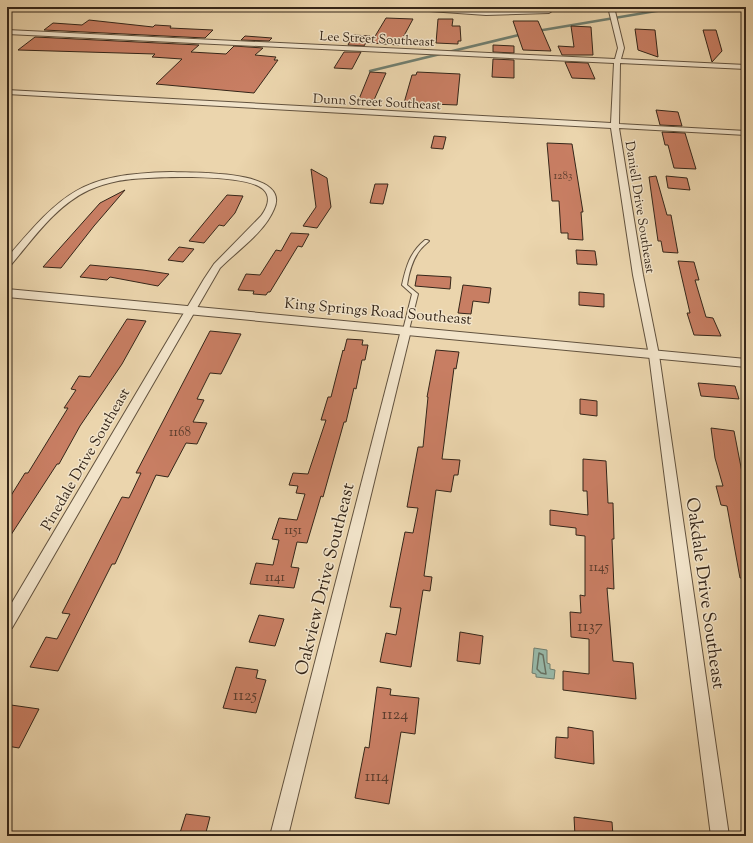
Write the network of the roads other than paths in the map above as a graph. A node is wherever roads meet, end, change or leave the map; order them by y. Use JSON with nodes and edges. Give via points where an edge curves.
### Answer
{"nodes":[{"id":1,"x":401,"y":7,"type":"edge"},
{"id":2,"x":611,"y":7,"type":"edge"},
{"id":3,"x":549,"y":11,"type":"dead end"},
{"id":4,"x":7,"y":32,"type":"edge"},
{"id":5,"x":617,"y":62,"type":"junction"},
{"id":6,"x":746,"y":68,"type":"edge"},
{"id":7,"x":7,"y":92,"type":"edge"},
{"id":8,"x":616,"y":127,"type":"junction"},
{"id":9,"x":746,"y":133,"type":"edge"},
{"id":10,"x":427,"y":241,"type":"dead end"},
{"id":11,"x":7,"y":264,"type":"edge"},
{"id":12,"x":7,"y":293,"type":"edge"},
{"id":13,"x":190,"y":310,"type":"junction"},
{"id":14,"x":406,"y":330,"type":"junction"},
{"id":15,"x":654,"y":355,"type":"junction"},
{"id":16,"x":746,"y":363,"type":"edge"},
{"id":17,"x":7,"y":624,"type":"edge"},
{"id":18,"x":279,"y":836,"type":"edge"},
{"id":19,"x":720,"y":836,"type":"edge"}],
"edges":[{"from":1,"to":3,"type":"street","via":[[486,13]]},
{"from":2,"to":5,"type":"street","name":"Daniell Drive Southeast","via":[[621,48]]},
{"from":4,"to":5,"type":"street","name":"Lee Street Southeast"},
{"from":5,"to":6,"type":"street","name":"Lee Street Southeast"},
{"from":5,"to":8,"type":"street","name":"Daniell Drive Southeast"},
{"from":7,"to":8,"type":"street","name":"Dunn Street Southeast"},
{"from":8,"to":9,"type":"street","name":"Dunn Street Southeast"},
{"from":8,"to":15,"type":"street","name":"Daniell Drive Southeast","via":[[638,275]]},
{"from":10,"to":14,"type":"lane","via":[[412,254],[404,285],[415,294]]},
{"from":11,"to":13,"type":"street","name":"Pinedale Drive Southeast","via":[[61,203],[98,184],[120,178],[175,175],[249,181],[264,186],[271,193],[272,204],[264,219],[216,267]]},
{"from":12,"to":13,"type":"street","name":"King Springs Road Southeast"},
{"from":13,"to":14,"type":"street","name":"King Springs Road Southeast"},
{"from":13,"to":17,"type":"street","name":"Pinedale Drive Southeast"},
{"from":14,"to":15,"type":"street","name":"King Springs Road Southeast"},
{"from":14,"to":18,"type":"street","name":"Oakview Drive Southeast"},
{"from":15,"to":16,"type":"street","name":"King Springs Road Southeast"},
{"from":15,"to":19,"type":"street","name":"Oakdale Drive Southeast"}]}
